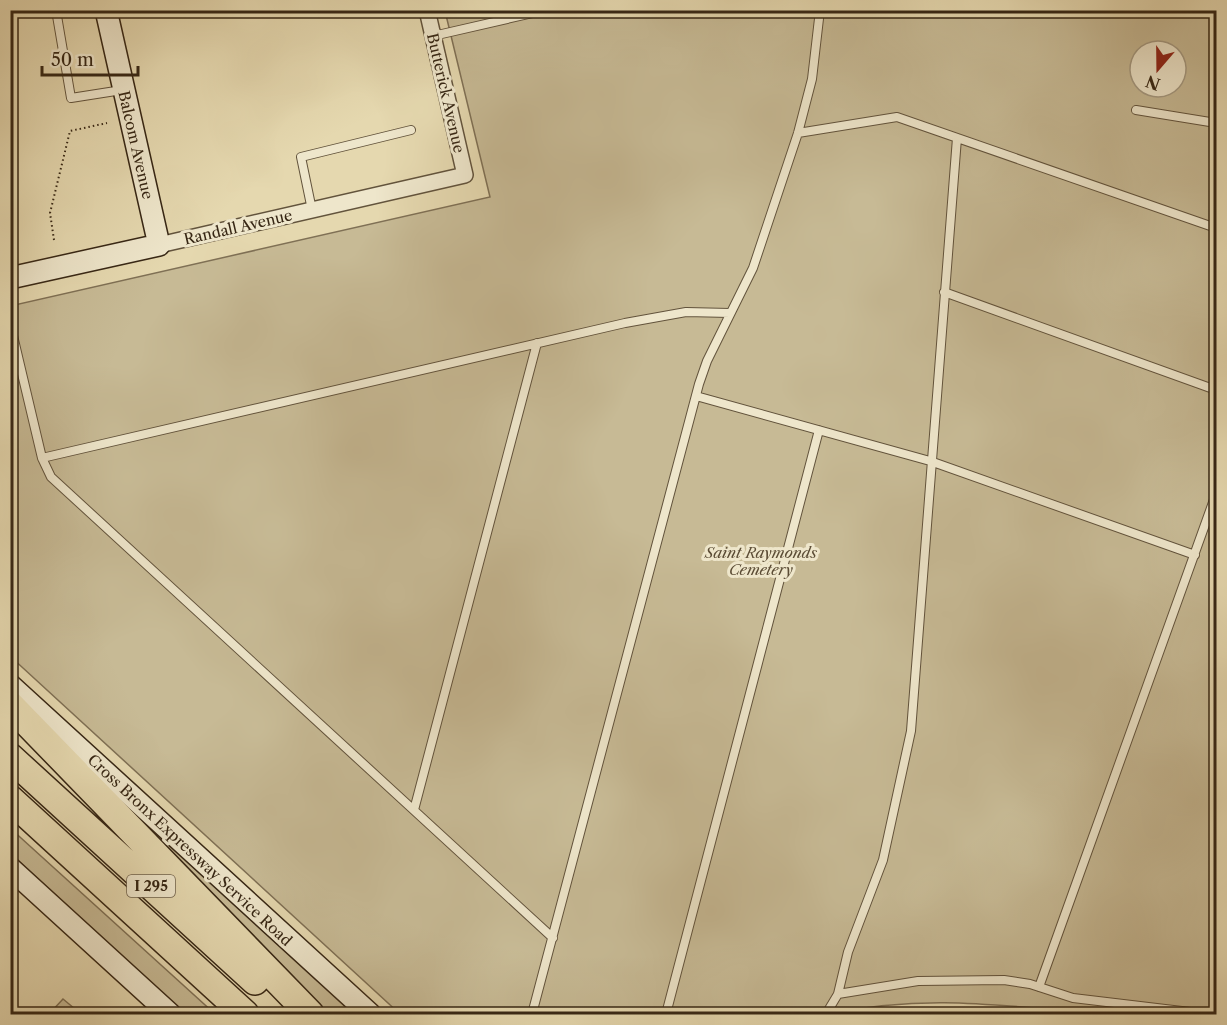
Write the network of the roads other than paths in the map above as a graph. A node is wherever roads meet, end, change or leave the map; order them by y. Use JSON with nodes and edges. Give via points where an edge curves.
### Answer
{"nodes":[{"id":1,"x":56,"y":10,"type":"edge"},
{"id":2,"x":106,"y":10,"type":"edge"},
{"id":3,"x":427,"y":10,"type":"edge"},
{"id":4,"x":546,"y":10,"type":"edge"},
{"id":5,"x":820,"y":10,"type":"edge"},
{"id":6,"x":433,"y":36,"type":"junction"},
{"id":7,"x":124,"y":90,"type":"junction"},
{"id":8,"x":1136,"y":110,"type":"dead end"},
{"id":9,"x":1216,"y":123,"type":"edge"},
{"id":10,"x":411,"y":130,"type":"dead end"},
{"id":11,"x":798,"y":133,"type":"junction"},
{"id":12,"x":957,"y":138,"type":"junction"},
{"id":13,"x":465,"y":175,"type":"joint"},
{"id":14,"x":312,"y":210,"type":"junction"},
{"id":15,"x":1216,"y":228,"type":"edge"},
{"id":16,"x":159,"y":245,"type":"junction"},
{"id":17,"x":10,"y":278,"type":"edge"},
{"id":18,"x":944,"y":292,"type":"junction"},
{"id":19,"x":730,"y":313,"type":"junction"},
{"id":20,"x":10,"y":323,"type":"edge"},
{"id":21,"x":537,"y":343,"type":"junction"},
{"id":22,"x":1216,"y":390,"type":"edge"},
{"id":23,"x":696,"y":396,"type":"junction"},
{"id":24,"x":819,"y":430,"type":"junction"},
{"id":25,"x":42,"y":458,"type":"junction"},
{"id":26,"x":930,"y":461,"type":"junction"},
{"id":27,"x":1216,"y":494,"type":"edge"},
{"id":28,"x":1195,"y":555,"type":"junction"},
{"id":29,"x":10,"y":685,"type":"edge"},
{"id":30,"x":10,"y":705,"type":"edge"},
{"id":31,"x":10,"y":757,"type":"edge"},
{"id":32,"x":11,"y":800,"type":"edge"},
{"id":33,"x":414,"y":810,"type":"junction"},
{"id":34,"x":10,"y":868,"type":"edge"},
{"id":35,"x":553,"y":938,"type":"junction"},
{"id":36,"x":1039,"y":987,"type":"junction"},
{"id":37,"x":838,"y":994,"type":"junction"},
{"id":38,"x":170,"y":1014,"type":"edge"},
{"id":39,"x":245,"y":1014,"type":"edge"},
{"id":40,"x":291,"y":1014,"type":"edge"},
{"id":41,"x":310,"y":1014,"type":"edge"},
{"id":42,"x":370,"y":1014,"type":"edge"},
{"id":43,"x":532,"y":1014,"type":"edge"},
{"id":44,"x":666,"y":1014,"type":"edge"},
{"id":45,"x":826,"y":1014,"type":"edge"},
{"id":46,"x":1207,"y":1014,"type":"edge"}],
"edges":[{"from":1,"to":7,"type":"lane","via":[[71,98]]},
{"from":2,"to":7,"type":"street","name":"Balcom Avenue"},
{"from":3,"to":6,"type":"street","name":"Butterick Avenue"},
{"from":4,"to":6,"type":"lane"},
{"from":5,"to":11,"type":"lane","via":[[812,80]]},
{"from":6,"to":13,"type":"street","name":"Butterick Avenue"},
{"from":7,"to":16,"type":"street","name":"Balcom Avenue"},
{"from":8,"to":9,"type":"lane"},
{"from":10,"to":14,"type":"lane","via":[[301,156]]},
{"from":11,"to":12,"type":"lane","via":[[897,117]]},
{"from":11,"to":19,"type":"lane","via":[[753,268]]},
{"from":12,"to":15,"type":"lane"},
{"from":12,"to":18,"type":"lane"},
{"from":13,"to":14,"type":"street","name":"Randall Avenue"},
{"from":14,"to":16,"type":"street","name":"Randall Avenue"},
{"from":16,"to":17,"type":"street","name":"Randall Avenue"},
{"from":18,"to":22,"type":"lane"},
{"from":18,"to":26,"type":"lane"},
{"from":19,"to":21,"type":"lane","via":[[686,312]]},
{"from":19,"to":23,"type":"lane","via":[[707,361]]},
{"from":20,"to":25,"type":"lane"},
{"from":21,"to":25,"type":"lane"},
{"from":21,"to":33,"type":"lane"},
{"from":23,"to":24,"type":"lane"},
{"from":23,"to":35,"type":"lane"},
{"from":24,"to":26,"type":"lane"},
{"from":24,"to":44,"type":"lane"},
{"from":25,"to":33,"type":"lane","via":[[51,477],[67,493]]},
{"from":26,"to":28,"type":"lane"},
{"from":26,"to":37,"type":"lane","via":[[911,731],[882,860],[848,952]]},
{"from":27,"to":28,"type":"lane"},
{"from":28,"to":36,"type":"lane"},
{"from":29,"to":42,"type":"street","name":"Cross Bronx Expressway Service Road"},
{"from":30,"to":41,"type":"highway"},
{"from":31,"to":40,"type":"highway","number":"I 295"},
{"from":32,"to":39,"type":"highway","number":"I 295"},
{"from":33,"to":35,"type":"lane"},
{"from":34,"to":38,"type":"street"},
{"from":35,"to":43,"type":"lane"},
{"from":36,"to":37,"type":"lane","via":[[1004,980],[956,979],[908,982]]},
{"from":36,"to":46,"type":"lane","via":[[1074,998]]},
{"from":37,"to":45,"type":"lane"}]}
